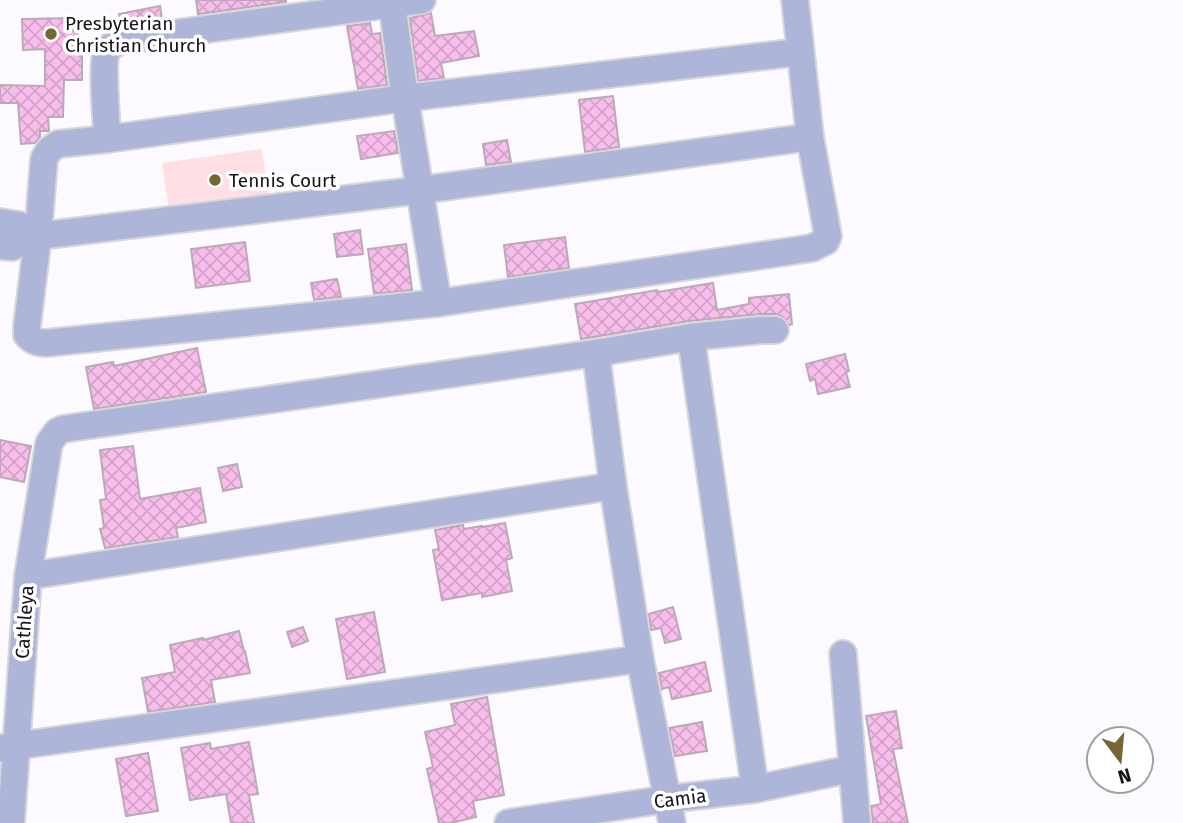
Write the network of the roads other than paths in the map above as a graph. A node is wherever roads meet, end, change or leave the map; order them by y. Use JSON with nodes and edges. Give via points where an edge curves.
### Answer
{"nodes":[{"id":1,"x":422,"y":0,"type":"edge"},
{"id":2,"x":795,"y":0,"type":"edge"},
{"id":3,"x":392,"y":4,"type":"junction"},
{"id":4,"x":800,"y":52,"type":"junction"},
{"id":5,"x":405,"y":99,"type":"junction"},
{"id":6,"x":810,"y":137,"type":"junction"},
{"id":7,"x":107,"y":139,"type":"junction"},
{"id":8,"x":421,"y":190,"type":"junction"},
{"id":9,"x":0,"y":222,"type":"edge"},
{"id":10,"x":38,"y":236,"type":"junction"},
{"id":11,"x":0,"y":246,"type":"edge"},
{"id":12,"x":438,"y":303,"type":"junction"},
{"id":13,"x":775,"y":330,"type":"dead end"},
{"id":14,"x":691,"y":337,"type":"junction"},
{"id":15,"x":597,"y":353,"type":"junction"},
{"id":16,"x":613,"y":485,"type":"junction"},
{"id":17,"x":27,"y":576,"type":"junction"},
{"id":18,"x":843,"y":654,"type":"dead end"},
{"id":19,"x":640,"y":659,"type":"junction"},
{"id":20,"x":8,"y":747,"type":"edge"},
{"id":21,"x":851,"y":769,"type":"junction"},
{"id":22,"x":755,"y":789,"type":"junction"},
{"id":23,"x":670,"y":811,"type":"edge"},
{"id":24,"x":11,"y":823,"type":"edge"},
{"id":25,"x":508,"y":823,"type":"edge"},
{"id":26,"x":857,"y":823,"type":"edge"}],
"edges":[{"from":1,"to":3,"type":"street"},
{"from":2,"to":4,"type":"street"},
{"from":3,"to":5,"type":"street"},
{"from":3,"to":7,"type":"street","via":[[113,44],[106,52]]},
{"from":4,"to":5,"type":"street"},
{"from":4,"to":6,"type":"street"},
{"from":5,"to":7,"type":"street"},
{"from":5,"to":8,"type":"street"},
{"from":6,"to":8,"type":"street"},
{"from":6,"to":12,"type":"street","via":[[828,236],[820,245]]},
{"from":7,"to":10,"type":"street","via":[[58,144],[49,150],[44,159]]},
{"from":8,"to":10,"type":"street"},
{"from":8,"to":12,"type":"street"},
{"from":9,"to":10,"type":"street","via":[[19,225]]},
{"from":10,"to":11,"type":"street","via":[[12,247]]},
{"from":10,"to":12,"type":"street","via":[[27,335],[38,342]]},
{"from":13,"to":14,"type":"street"},
{"from":14,"to":15,"type":"street"},
{"from":14,"to":22,"type":"street"},
{"from":15,"to":16,"type":"street"},
{"from":15,"to":17,"type":"street","name":"Cathleya","via":[[63,429],[49,443]]},
{"from":16,"to":17,"type":"street"},
{"from":16,"to":19,"type":"street"},
{"from":17,"to":20,"type":"street","name":"Cathleya"},
{"from":18,"to":21,"type":"street"},
{"from":19,"to":20,"type":"street"},
{"from":19,"to":23,"type":"street"},
{"from":20,"to":24,"type":"street","name":"Cathleya"},
{"from":21,"to":22,"type":"street","name":"Camia"},
{"from":21,"to":26,"type":"street"},
{"from":22,"to":23,"type":"street","name":"Camia"},
{"from":23,"to":25,"type":"street","name":"Camia"}]}
